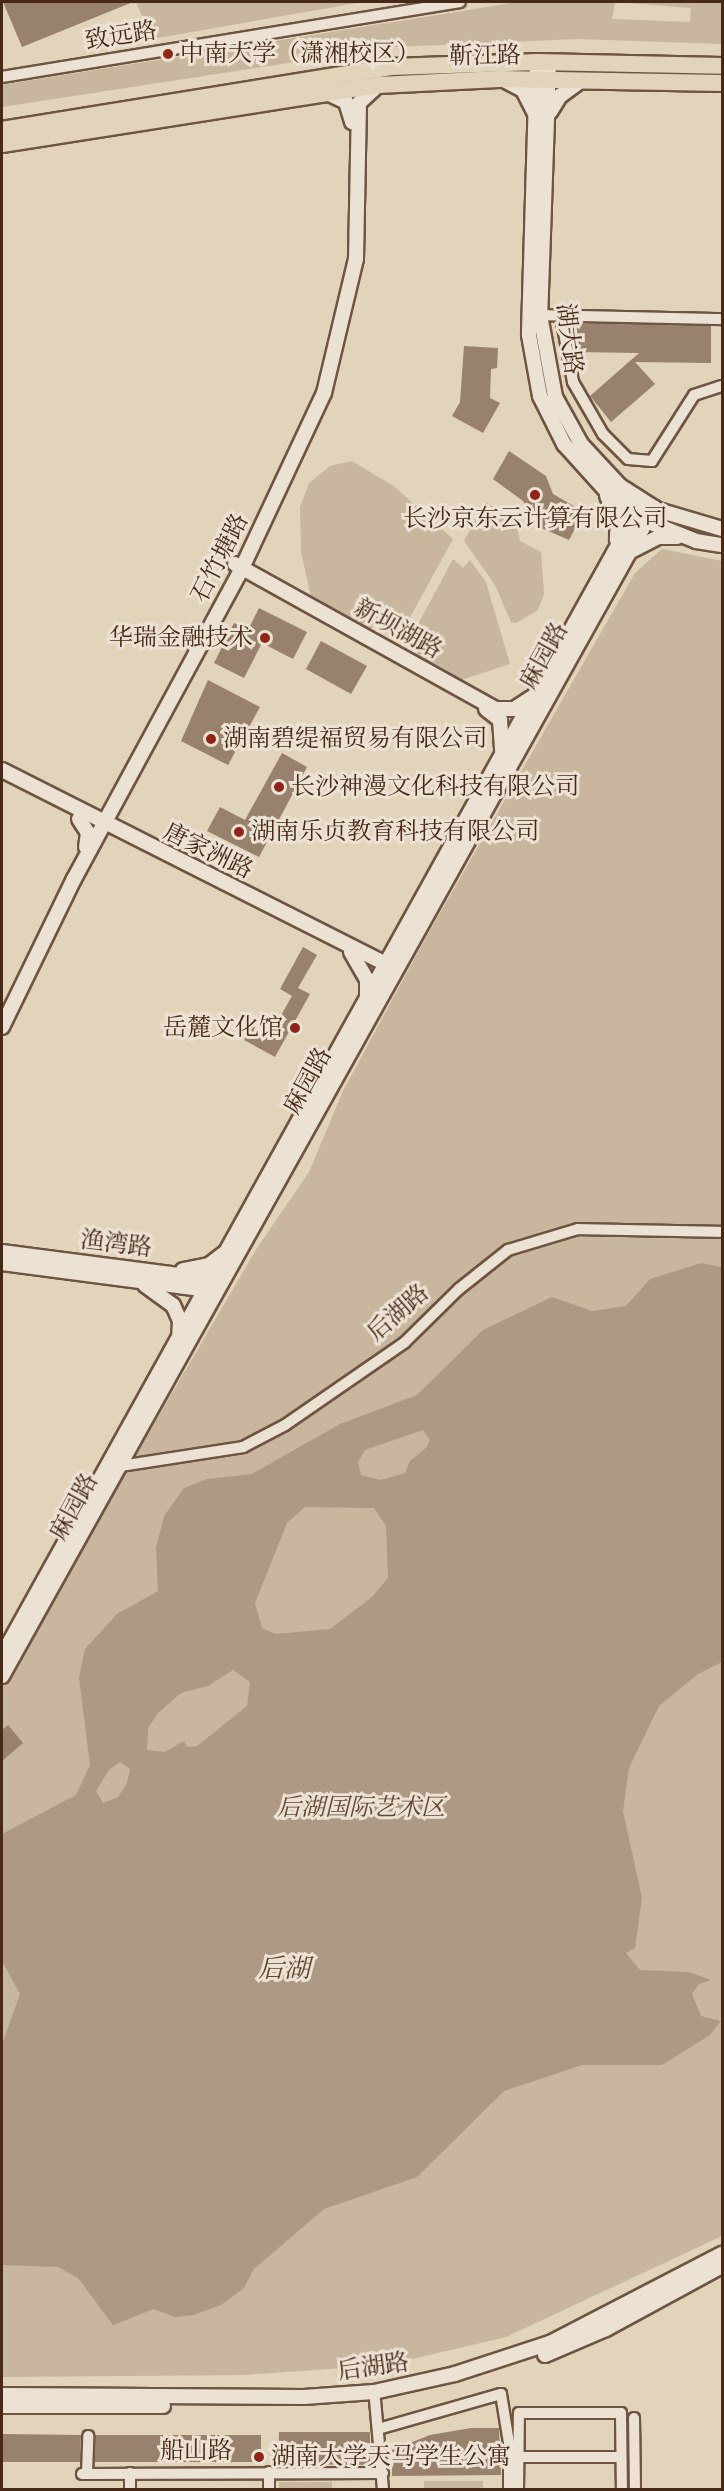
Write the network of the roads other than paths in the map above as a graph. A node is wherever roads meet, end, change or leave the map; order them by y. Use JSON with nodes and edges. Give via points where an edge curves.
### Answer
{"nodes":[{"id":1,"x":428,"y":2,"type":"edge"},
{"id":2,"x":459,"y":2,"type":"edge"},
{"id":3,"x":723,"y":66,"type":"edge"},
{"id":4,"x":543,"y":70,"type":"junction"},
{"id":5,"x":2,"y":75,"type":"edge"},
{"id":6,"x":499,"y":79,"type":"junction"},
{"id":7,"x":588,"y":79,"type":"junction"},
{"id":8,"x":723,"y":83,"type":"edge"},
{"id":9,"x":379,"y":85,"type":"junction"},
{"id":10,"x":322,"y":93,"type":"junction"},
{"id":11,"x":542,"y":123,"type":"junction"},
{"id":12,"x":2,"y":130,"type":"edge"},
{"id":13,"x":2,"y":144,"type":"edge"},
{"id":14,"x":540,"y":315,"type":"junction"},
{"id":15,"x":561,"y":316,"type":"junction"},
{"id":16,"x":723,"y":319,"type":"edge"},
{"id":17,"x":723,"y":386,"type":"edge"},
{"id":18,"x":601,"y":487,"type":"junction"},
{"id":19,"x":644,"y":511,"type":"junction"},
{"id":20,"x":723,"y":529,"type":"edge"},
{"id":21,"x":696,"y":541,"type":"junction"},
{"id":22,"x":253,"y":542,"type":"junction"},
{"id":23,"x":723,"y":545,"type":"edge"},
{"id":24,"x":618,"y":558,"type":"junction"},
{"id":25,"x":237,"y":568,"type":"junction"},
{"id":26,"x":264,"y":583,"type":"junction"},
{"id":27,"x":226,"y":598,"type":"junction"},
{"id":28,"x":538,"y":690,"type":"junction"},
{"id":29,"x":501,"y":757,"type":"junction"},
{"id":30,"x":2,"y":770,"type":"edge"},
{"id":31,"x":2,"y":777,"type":"edge"},
{"id":32,"x":111,"y":804,"type":"junction"},
{"id":33,"x":80,"y":816,"type":"junction"},
{"id":34,"x":100,"y":826,"type":"junction"},
{"id":35,"x":125,"y":838,"type":"junction"},
{"id":36,"x":88,"y":848,"type":"junction"},
{"id":37,"x":401,"y":939,"type":"junction"},
{"id":38,"x":352,"y":950,"type":"junction"},
{"id":39,"x":389,"y":972,"type":"junction"},
{"id":40,"x":366,"y":1003,"type":"junction"},
{"id":41,"x":2,"y":1015,"type":"edge"},
{"id":42,"x":2,"y":1027,"type":"edge"},
{"id":43,"x":723,"y":1232,"type":"edge"},
{"id":44,"x":230,"y":1246,"type":"junction"},
{"id":45,"x":2,"y":1252,"type":"edge"},
{"id":46,"x":2,"y":1263,"type":"edge"},
{"id":47,"x":151,"y":1271,"type":"junction"},
{"id":48,"x":129,"y":1280,"type":"junction"},
{"id":49,"x":215,"y":1285,"type":"junction"},
{"id":50,"x":178,"y":1344,"type":"junction"},
{"id":51,"x":116,"y":1467,"type":"junction"},
{"id":52,"x":2,"y":1656,"type":"edge"},
{"id":53,"x":2,"y":1676,"type":"edge"},
{"id":54,"x":723,"y":2254,"type":"edge"},
{"id":55,"x":723,"y":2266,"type":"edge"},
{"id":56,"x":2,"y":2395,"type":"edge"},
{"id":57,"x":375,"y":2400,"type":"junction"},
{"id":58,"x":2,"y":2406,"type":"edge"},
{"id":59,"x":634,"y":2418,"type":"dead end"},
{"id":60,"x":378,"y":2429,"type":"junction"},
{"id":61,"x":88,"y":2436,"type":"dead end"},
{"id":62,"x":519,"y":2457,"type":"junction"},
{"id":63,"x":621,"y":2457,"type":"junction"},
{"id":64,"x":269,"y":2472,"type":"junction"},
{"id":65,"x":130,"y":2473,"type":"junction"},
{"id":66,"x":382,"y":2473,"type":"junction"},
{"id":67,"x":130,"y":2490,"type":"edge"},
{"id":68,"x":269,"y":2490,"type":"edge"},
{"id":69,"x":382,"y":2490,"type":"edge"},
{"id":70,"x":509,"y":2490,"type":"edge"},
{"id":71,"x":519,"y":2490,"type":"edge"},
{"id":72,"x":622,"y":2490,"type":"edge"},
{"id":73,"x":635,"y":2490,"type":"edge"}],
"edges":[{"from":1,"to":5,"type":"street"},
{"from":2,"to":5,"type":"street","name":"致远路"},
{"from":3,"to":4,"type":"main road"},
{"from":4,"to":6,"type":"main road","name":"靳江路"},
{"from":4,"to":7,"type":"main road","name":"靳江路"},
{"from":4,"to":11,"type":"main road"},
{"from":4,"to":12,"type":"main road","via":[[339,73]]},
{"from":6,"to":9,"type":"main road","name":"靳江路"},
{"from":6,"to":11,"type":"main road","via":[[522,90]]},
{"from":7,"to":8,"type":"main road","name":"靳江路"},
{"from":7,"to":11,"type":"main road","via":[[560,96]]},
{"from":9,"to":10,"type":"main road","name":"靳江路"},
{"from":9,"to":22,"type":"main road","name":"石竹塘路","via":[[366,92],[358,110],[358,236],[338,347],[312,421]]},
{"from":10,"to":13,"type":"main road","name":"靳江路"},
{"from":10,"to":25,"type":"main road","name":"石竹塘路","via":[[342,99],[352,117],[352,215],[342,299],[308,414]]},
{"from":11,"to":14,"type":"main road","name":"湖大路"},
{"from":11,"to":18,"type":"main road","via":[[532,369],[548,416]]},
{"from":14,"to":15,"type":"street"},
{"from":14,"to":19,"type":"main road","name":"湖大路","via":[[547,369],[567,421],[598,466]]},
{"from":15,"to":16,"type":"street"},
{"from":15,"to":17,"type":"street","via":[[573,382],[603,434],[628,459],[652,461],[694,395]]},
{"from":18,"to":19,"type":"main road"},
{"from":18,"to":24,"type":"main road","via":[[618,518]]},
{"from":19,"to":20,"type":"main road","name":"湖大路"},
{"from":19,"to":21,"type":"main road"},
{"from":19,"to":24,"type":"main road","name":"麻园路"},
{"from":21,"to":23,"type":"main road"},
{"from":21,"to":24,"type":"main road","via":[[658,537]]},
{"from":22,"to":25,"type":"main road","name":"石竹塘路"},
{"from":22,"to":26,"type":"main road","via":[[252,567]]},
{"from":24,"to":28,"type":"main road","name":"麻园路"},
{"from":24,"to":39,"type":"main road","name":"麻园路"},
{"from":25,"to":26,"type":"main road","name":"新坝湖路"},
{"from":25,"to":27,"type":"main road","name":"石竹塘路"},
{"from":25,"to":32,"type":"main road","name":"石竹塘路"},
{"from":26,"to":27,"type":"main road","via":[[240,584]]},
{"from":26,"to":28,"type":"main road","name":"新坝湖路","via":[[496,709],[520,707]]},
{"from":26,"to":29,"type":"main road","name":"新坝湖路","via":[[491,712],[501,725]]},
{"from":27,"to":32,"type":"main road","name":"石竹塘路"},
{"from":28,"to":29,"type":"main road","name":"麻园路"},
{"from":29,"to":37,"type":"main road","name":"麻园路"},
{"from":30,"to":33,"type":"main road","name":"唐家洲路"},
{"from":31,"to":33,"type":"main road","name":"唐家洲路"},
{"from":32,"to":33,"type":"main road"},
{"from":32,"to":34,"type":"main road","name":"石竹塘路"},
{"from":32,"to":35,"type":"main road","via":[[116,826]]},
{"from":33,"to":34,"type":"main road","name":"唐家洲路"},
{"from":33,"to":36,"type":"main road","via":[[88,833]]},
{"from":34,"to":35,"type":"main road","name":"唐家洲路"},
{"from":34,"to":36,"type":"main road","name":"石竹塘路"},
{"from":35,"to":36,"type":"main road","via":[[101,840]]},
{"from":35,"to":38,"type":"main road","name":"唐家洲路"},
{"from":36,"to":41,"type":"main road","name":"石竹塘路"},
{"from":36,"to":42,"type":"main road","name":"石竹塘路"},
{"from":37,"to":38,"type":"main road","via":[[378,950]]},
{"from":37,"to":39,"type":"main road","name":"麻园路"},
{"from":38,"to":39,"type":"main road","name":"唐家洲路"},
{"from":38,"to":40,"type":"main road","via":[[367,980]]},
{"from":39,"to":40,"type":"main road","name":"麻园路"},
{"from":39,"to":49,"type":"main road","name":"麻园路"},
{"from":40,"to":44,"type":"main road","name":"麻园路"},
{"from":43,"to":51,"type":"street","name":"后湖路","via":[[578,1229],[508,1250],[459,1289],[404,1343],[285,1425],[243,1447]]},
{"from":44,"to":47,"type":"main road","via":[[198,1269]]},
{"from":44,"to":49,"type":"main road","name":"麻园路"},
{"from":45,"to":47,"type":"main road","name":"渔湾路"},
{"from":46,"to":48,"type":"main road","name":"渔湾路"},
{"from":47,"to":49,"type":"main road","name":"渔湾路"},
{"from":48,"to":49,"type":"main road","name":"渔湾路"},
{"from":48,"to":50,"type":"main road","via":[[157,1290],[173,1305],[180,1321]]},
{"from":49,"to":50,"type":"main road","name":"麻园路"},
{"from":49,"to":51,"type":"main road","name":"麻园路"},
{"from":50,"to":51,"type":"main road","name":"麻园路"},
{"from":51,"to":52,"type":"main road","name":"麻园路"},
{"from":51,"to":53,"type":"main road","name":"麻园路"},
{"from":54,"to":56,"type":"main road","name":"后湖路","via":[[550,2343],[455,2374],[374,2392],[304,2397]]},
{"from":55,"to":57,"type":"main road","name":"后湖路","via":[[561,2349],[465,2381]]},
{"from":57,"to":58,"type":"main road","name":"后湖路","via":[[277,2407]]},
{"from":57,"to":60,"type":"street"},
{"from":59,"to":73,"type":"street"},
{"from":60,"to":66,"type":"street"},
{"from":60,"to":70,"type":"street","via":[[501,2394],[509,2443]]},
{"from":61,"to":65,"type":"street","name":"船山路","via":[[84,2474]]},
{"from":62,"to":63,"type":"street"},
{"from":62,"to":63,"type":"street","via":[[519,2413],[621,2413]]},
{"from":62,"to":71,"type":"street"},
{"from":63,"to":72,"type":"street"},
{"from":64,"to":65,"type":"street","name":"船山路"},
{"from":64,"to":66,"type":"street","name":"船山路"},
{"from":64,"to":68,"type":"street"},
{"from":65,"to":67,"type":"street"},
{"from":66,"to":69,"type":"street"}]}
